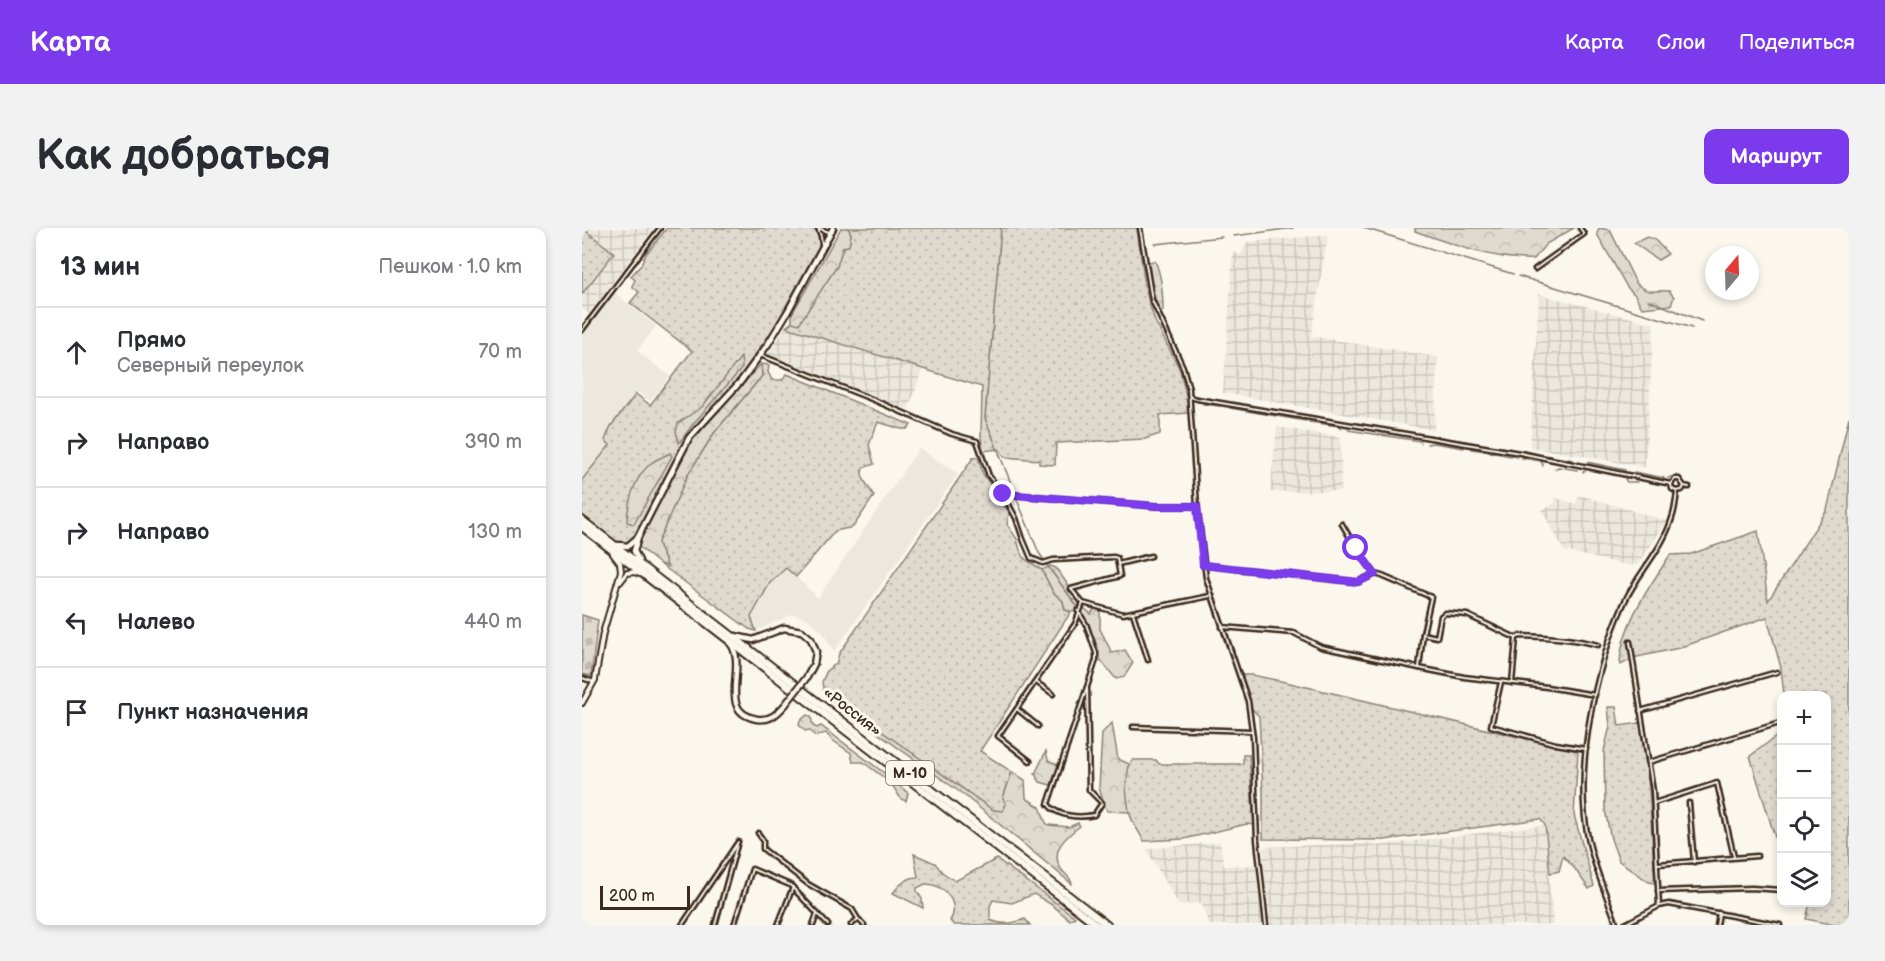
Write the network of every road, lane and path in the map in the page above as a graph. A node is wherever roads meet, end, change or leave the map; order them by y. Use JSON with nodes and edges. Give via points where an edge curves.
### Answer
{"nodes":[{"id":1,"x":660,"y":228,"type":"edge"},
{"id":2,"x":818,"y":228,"type":"edge"},
{"id":3,"x":1140,"y":228,"type":"edge"},
{"id":4,"x":1580,"y":228,"type":"edge"},
{"id":5,"x":831,"y":229,"type":"edge"},
{"id":6,"x":821,"y":250,"type":"junction"},
{"id":7,"x":1535,"y":269,"type":"dead end"},
{"id":8,"x":582,"y":330,"type":"edge"},
{"id":9,"x":760,"y":355,"type":"junction"},
{"id":10,"x":1190,"y":397,"type":"junction"},
{"id":11,"x":1682,"y":473,"type":"dead end"},
{"id":12,"x":1680,"y":479,"type":"junction"},
{"id":13,"x":1671,"y":484,"type":"junction"},
{"id":14,"x":1684,"y":486,"type":"junction"},
{"id":15,"x":1689,"y":487,"type":"dead end"},
{"id":16,"x":1677,"y":491,"type":"junction"},
{"id":17,"x":1003,"y":494,"type":"junction"},
{"id":18,"x":1197,"y":506,"type":"junction"},
{"id":19,"x":582,"y":519,"type":"edge"},
{"id":20,"x":1342,"y":524,"type":"dead end"},
{"id":21,"x":582,"y":527,"type":"edge"},
{"id":22,"x":638,"y":537,"type":"junction"},
{"id":23,"x":607,"y":543,"type":"junction"},
{"id":24,"x":1151,"y":556,"type":"dead end"},
{"id":25,"x":1118,"y":564,"type":"junction"},
{"id":26,"x":1203,"y":565,"type":"junction"},
{"id":27,"x":644,"y":568,"type":"junction"},
{"id":28,"x":1375,"y":574,"type":"junction"},
{"id":29,"x":651,"y":580,"type":"junction"},
{"id":30,"x":616,"y":588,"type":"junction"},
{"id":31,"x":1210,"y":596,"type":"junction"},
{"id":32,"x":1083,"y":603,"type":"junction"},
{"id":33,"x":1078,"y":611,"type":"junction"},
{"id":34,"x":1133,"y":613,"type":"junction"},
{"id":35,"x":1222,"y":627,"type":"junction"},
{"id":36,"x":725,"y":634,"type":"junction"},
{"id":37,"x":1423,"y":634,"type":"junction"},
{"id":38,"x":1516,"y":638,"type":"junction"},
{"id":39,"x":1630,"y":642,"type":"dead end"},
{"id":40,"x":1598,"y":645,"type":"dead end"},
{"id":41,"x":1148,"y":660,"type":"dead end"},
{"id":42,"x":1419,"y":669,"type":"junction"},
{"id":43,"x":1777,"y":672,"type":"dead end"},
{"id":44,"x":582,"y":678,"type":"edge"},
{"id":45,"x":594,"y":682,"type":"junction"},
{"id":46,"x":1036,"y":682,"type":"junction"},
{"id":47,"x":1501,"y":682,"type":"junction"},
{"id":48,"x":1512,"y":683,"type":"junction"},
{"id":49,"x":1087,"y":687,"type":"junction"},
{"id":50,"x":1053,"y":694,"type":"dead end"},
{"id":51,"x":1595,"y":695,"type":"junction"},
{"id":52,"x":582,"y":703,"type":"edge"},
{"id":53,"x":1017,"y":709,"type":"junction"},
{"id":54,"x":1640,"y":711,"type":"junction"},
{"id":55,"x":1777,"y":724,"type":"edge"},
{"id":56,"x":1038,"y":726,"type":"dead end"},
{"id":57,"x":1133,"y":727,"type":"dead end"},
{"id":58,"x":1252,"y":731,"type":"junction"},
{"id":59,"x":1587,"y":749,"type":"junction"},
{"id":60,"x":1030,"y":761,"type":"dead end"},
{"id":61,"x":1649,"y":762,"type":"junction"},
{"id":62,"x":1654,"y":803,"type":"junction"},
{"id":63,"x":1689,"y":803,"type":"dead end"},
{"id":64,"x":758,"y":833,"type":"dead end"},
{"id":65,"x":1757,"y":856,"type":"dead end"},
{"id":66,"x":1734,"y":857,"type":"junction"},
{"id":67,"x":1694,"y":862,"type":"junction"},
{"id":68,"x":1658,"y":864,"type":"junction"},
{"id":69,"x":793,"y":887,"type":"junction"},
{"id":70,"x":1777,"y":890,"type":"edge"},
{"id":71,"x":1658,"y":891,"type":"junction"},
{"id":72,"x":1659,"y":906,"type":"junction"},
{"id":73,"x":1719,"y":912,"type":"junction"},
{"id":74,"x":818,"y":914,"type":"junction"},
{"id":75,"x":858,"y":919,"type":"junction"},
{"id":76,"x":1096,"y":924,"type":"edge"},
{"id":77,"x":682,"y":925,"type":"edge"},
{"id":78,"x":715,"y":925,"type":"edge"},
{"id":79,"x":734,"y":925,"type":"edge"},
{"id":80,"x":778,"y":925,"type":"edge"},
{"id":81,"x":813,"y":925,"type":"edge"},
{"id":82,"x":828,"y":925,"type":"edge"},
{"id":83,"x":851,"y":925,"type":"edge"},
{"id":84,"x":864,"y":925,"type":"edge"},
{"id":85,"x":1107,"y":925,"type":"edge"},
{"id":86,"x":1266,"y":925,"type":"edge"},
{"id":87,"x":1617,"y":925,"type":"edge"},
{"id":88,"x":1623,"y":925,"type":"edge"},
{"id":89,"x":1717,"y":925,"type":"edge"},
{"id":90,"x":1780,"y":925,"type":"edge"}],
"edges":[{"from":1,"to":8,"type":"street"},
{"from":2,"to":5,"type":"street","via":[[827,232]]},
{"from":2,"to":6,"type":"street"},
{"from":3,"to":10,"type":"street","via":[[1152,300],[1183,367]]},
{"from":4,"to":7,"type":"street","via":[[1585,236]]},
{"from":5,"to":6,"type":"main road"},
{"from":6,"to":9,"type":"main road"},
{"from":9,"to":17,"type":"street","via":[[977,441],[989,476]]},
{"from":9,"to":22,"type":"main road","via":[[689,438]]},
{"from":10,"to":13,"type":"street","via":[[1520,453]]},
{"from":10,"to":18,"type":"street"},
{"from":11,"to":12,"type":"street"},
{"from":12,"to":13,"type":"street"},
{"from":12,"to":14,"type":"street"},
{"from":13,"to":16,"type":"street"},
{"from":14,"to":15,"type":"street"},
{"from":14,"to":16,"type":"street"},
{"from":16,"to":51,"type":"street","via":[[1667,530],[1619,614]]},
{"from":17,"to":18,"type":"street"},
{"from":17,"to":25,"type":"street","via":[[1031,558],[1043,563],[1114,557]]},
{"from":18,"to":26,"type":"street"},
{"from":19,"to":23,"type":"highway","name":"«Россия»","number":"М-10"},
{"from":20,"to":28,"type":"street"},
{"from":21,"to":23,"type":"highway","name":"«Россия»","number":"М-10"},
{"from":22,"to":23,"type":"main road","via":[[627,546]]},
{"from":22,"to":27,"type":"main road","via":[[635,554]]},
{"from":23,"to":27,"type":"highway","name":"«Россия»","number":"М-10"},
{"from":23,"to":29,"type":"highway","name":"«Россия»","number":"М-10"},
{"from":23,"to":30,"type":"main road","via":[[620,564]]},
{"from":24,"to":25,"type":"street"},
{"from":25,"to":32,"type":"street","via":[[1120,576],[1071,590]]},
{"from":26,"to":28,"type":"street","via":[[1358,582]]},
{"from":26,"to":31,"type":"street"},
{"from":27,"to":36,"type":"highway","name":"«Россия»","number":"М-10"},
{"from":28,"to":37,"type":"street","via":[[1431,597]]},
{"from":29,"to":30,"type":"main road","via":[[629,572]]},
{"from":29,"to":36,"type":"highway","name":"«Россия»","number":"М-10"},
{"from":30,"to":45,"type":"main road"},
{"from":31,"to":34,"type":"street"},
{"from":31,"to":35,"type":"street"},
{"from":32,"to":33,"type":"street"},
{"from":32,"to":34,"type":"street","via":[[1115,613]]},
{"from":33,"to":46,"type":"street","via":[[1075,624]]},
{"from":33,"to":49,"type":"street","via":[[1096,653]]},
{"from":34,"to":41,"type":"street"},
{"from":35,"to":42,"type":"street","via":[[1294,633],[1321,647]]},
{"from":35,"to":58,"type":"street","via":[[1248,701]]},
{"from":36,"to":36,"type":"main road","bridge":true,"via":[[736,656],[734,693],[739,710],[763,720],[775,716],[807,677],[815,660],[816,649],[811,639],[801,631],[784,628],[753,640]]},
{"from":36,"to":76,"type":"highway","name":"«Россия»","number":"М-10"},
{"from":36,"to":85,"type":"highway","name":"«Россия»","number":"М-10"},
{"from":37,"to":38,"type":"street","via":[[1437,637],[1440,616],[1445,613],[1467,615]]},
{"from":37,"to":42,"type":"street"},
{"from":38,"to":40,"type":"street","via":[[1550,637]]},
{"from":38,"to":48,"type":"street"},
{"from":39,"to":54,"type":"street"},
{"from":42,"to":47,"type":"street"},
{"from":43,"to":54,"type":"street"},
{"from":44,"to":45,"type":"street"},
{"from":45,"to":52,"type":"main road"},
{"from":46,"to":50,"type":"street"},
{"from":46,"to":53,"type":"street"},
{"from":47,"to":48,"type":"street"},
{"from":47,"to":59,"type":"street","via":[[1491,726]]},
{"from":48,"to":51,"type":"street"},
{"from":49,"to":49,"type":"street","via":[[1089,790],[1101,805],[1094,815],[1075,816],[1057,812],[1049,802]]},
{"from":51,"to":59,"type":"street"},
{"from":53,"to":56,"type":"street"},
{"from":53,"to":60,"type":"street","via":[[998,736]]},
{"from":54,"to":61,"type":"street"},
{"from":55,"to":61,"type":"street"},
{"from":57,"to":58,"type":"street"},
{"from":58,"to":86,"type":"street"},
{"from":59,"to":87,"type":"street","via":[[1584,805],[1588,838]]},
{"from":61,"to":62,"type":"street"},
{"from":62,"to":66,"type":"street","via":[[1717,783]]},
{"from":62,"to":68,"type":"street"},
{"from":63,"to":67,"type":"street"},
{"from":64,"to":75,"type":"street","via":[[763,849],[808,884],[852,909]]},
{"from":65,"to":66,"type":"street"},
{"from":66,"to":67,"type":"street"},
{"from":67,"to":68,"type":"street"},
{"from":68,"to":71,"type":"street"},
{"from":69,"to":74,"type":"street"},
{"from":69,"to":79,"type":"street","via":[[754,869]]},
{"from":69,"to":80,"type":"street"},
{"from":70,"to":71,"type":"street"},
{"from":71,"to":72,"type":"street"},
{"from":72,"to":73,"type":"street"},
{"from":72,"to":88,"type":"street"},
{"from":73,"to":89,"type":"street"},
{"from":73,"to":90,"type":"street"},
{"from":74,"to":81,"type":"street"},
{"from":74,"to":82,"type":"street"},
{"from":75,"to":83,"type":"street"},
{"from":75,"to":84,"type":"street"},
{"from":77,"to":78,"type":"street","via":[[738,842]]}]}
